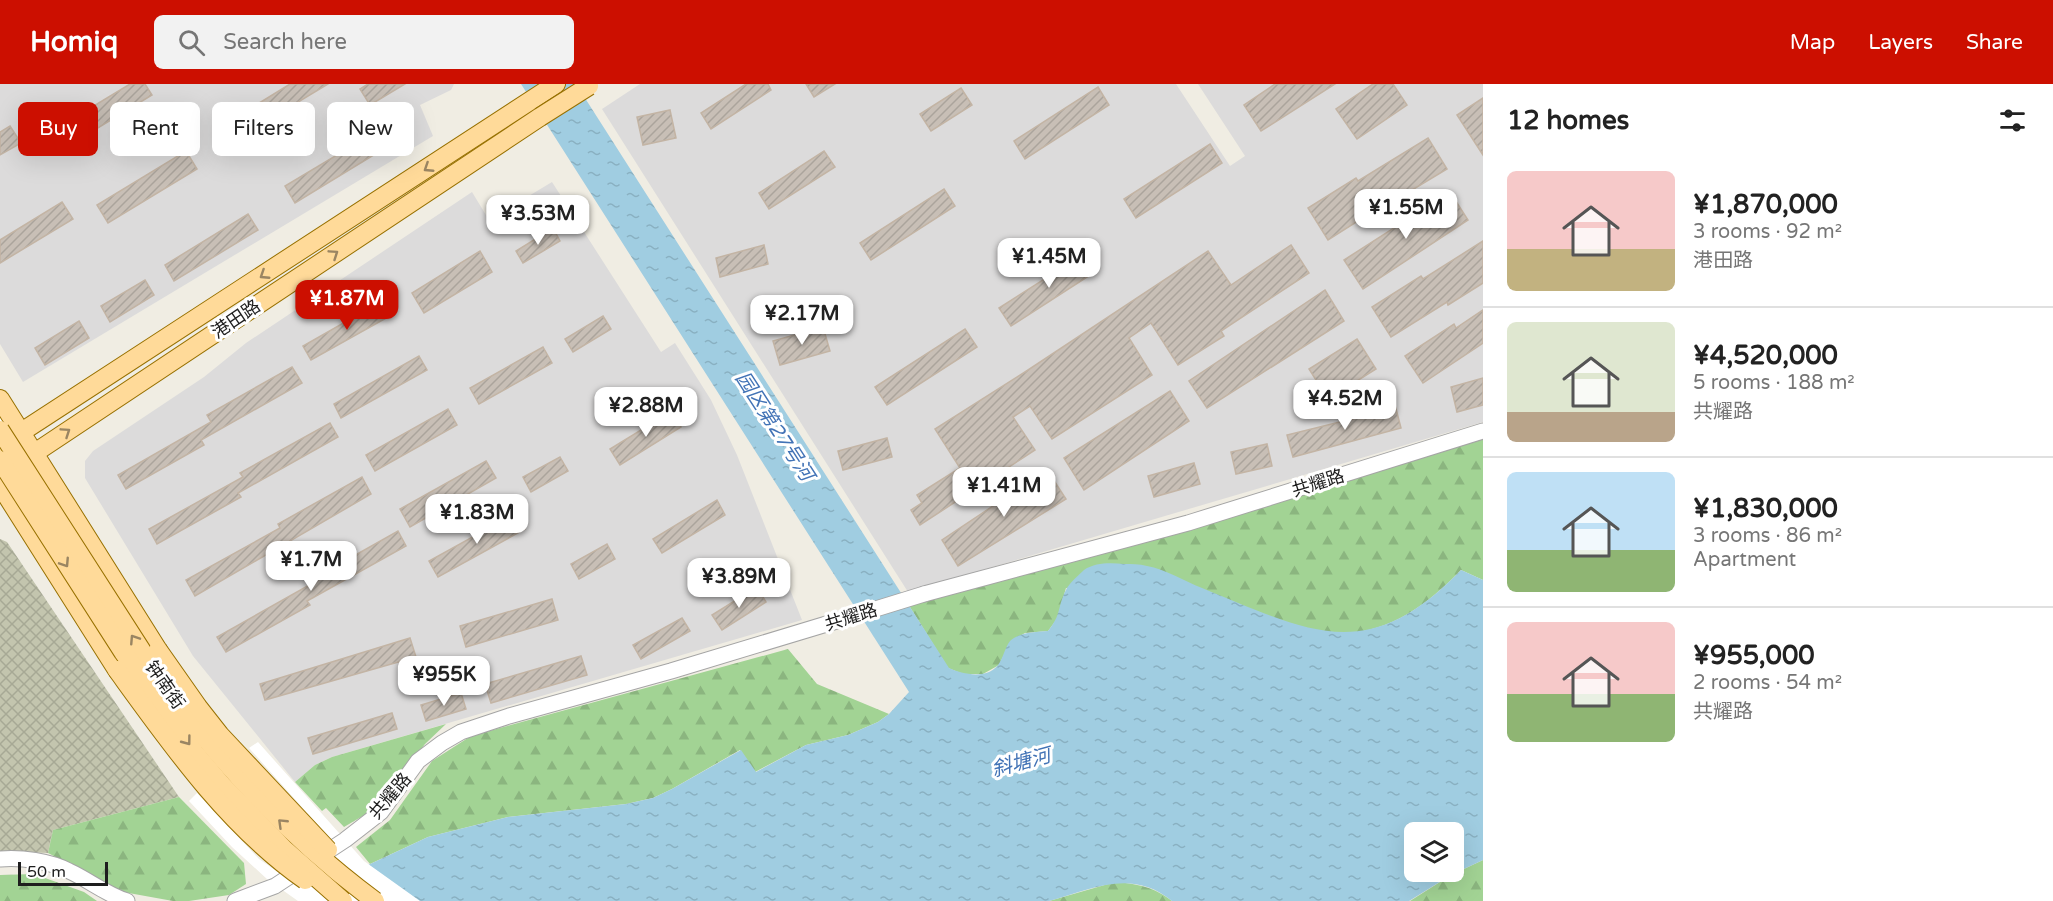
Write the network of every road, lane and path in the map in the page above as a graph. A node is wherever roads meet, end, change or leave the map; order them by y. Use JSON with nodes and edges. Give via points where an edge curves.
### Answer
{"nodes":[{"id":1,"x":556,"y":84,"type":"edge"},
{"id":2,"x":590,"y":85,"type":"edge"},
{"id":3,"x":535,"y":109,"type":"junction"},
{"id":4,"x":0,"y":399,"type":"edge"},
{"id":5,"x":0,"y":430,"type":"edge"},
{"id":6,"x":1483,"y":431,"type":"edge"},
{"id":7,"x":21,"y":433,"type":"junction"},
{"id":8,"x":0,"y":446,"type":"edge"},
{"id":9,"x":34,"y":454,"type":"junction"},
{"id":10,"x":0,"y":460,"type":"edge"},
{"id":11,"x":0,"y":476,"type":"edge"},
{"id":12,"x":0,"y":485,"type":"edge"},
{"id":13,"x":0,"y":859,"type":"edge"},
{"id":14,"x":127,"y":901,"type":"edge"},
{"id":15,"x":235,"y":901,"type":"edge"},
{"id":16,"x":335,"y":901,"type":"edge"},
{"id":17,"x":344,"y":901,"type":"edge"},
{"id":18,"x":376,"y":901,"type":"edge"}],
"edges":[{"from":1,"to":3,"type":"main road","name":"港田路"},
{"from":2,"to":3,"type":"main road","name":"港田路","bridge":true},
{"from":3,"to":7,"type":"main road","name":"港田路","one_way":true},
{"from":9,"to":3,"type":"main road","name":"港田路","one_way":true},
{"from":4,"to":7,"type":"main road"},
{"from":18,"to":5,"type":"main road","name":"钟南街","one_way":true,"bridge":true,"via":[[290,830],[193,725]]},
{"from":6,"to":15,"type":"street","name":"共耀路","bridge":true,"via":[[1188,523],[924,594],[461,732],[418,761],[381,812],[345,840],[275,886]]},
{"from":7,"to":8,"type":"main road","name":"港田路"},
{"from":7,"to":9,"type":"main road"},
{"from":9,"to":11,"type":"main road","name":"港田路"},
{"from":9,"to":18,"type":"main road","bridge":true,"via":[[198,707]]},
{"from":10,"to":17,"type":"main road","name":"钟南街","one_way":true,"bridge":true,"via":[[117,642],[194,752],[268,833]]},
{"from":12,"to":16,"type":"main road","bridge":true,"via":[[117,670],[183,759],[241,826],[281,863]]},
{"from":13,"to":14,"type":"street","via":[[54,865]]}]}
